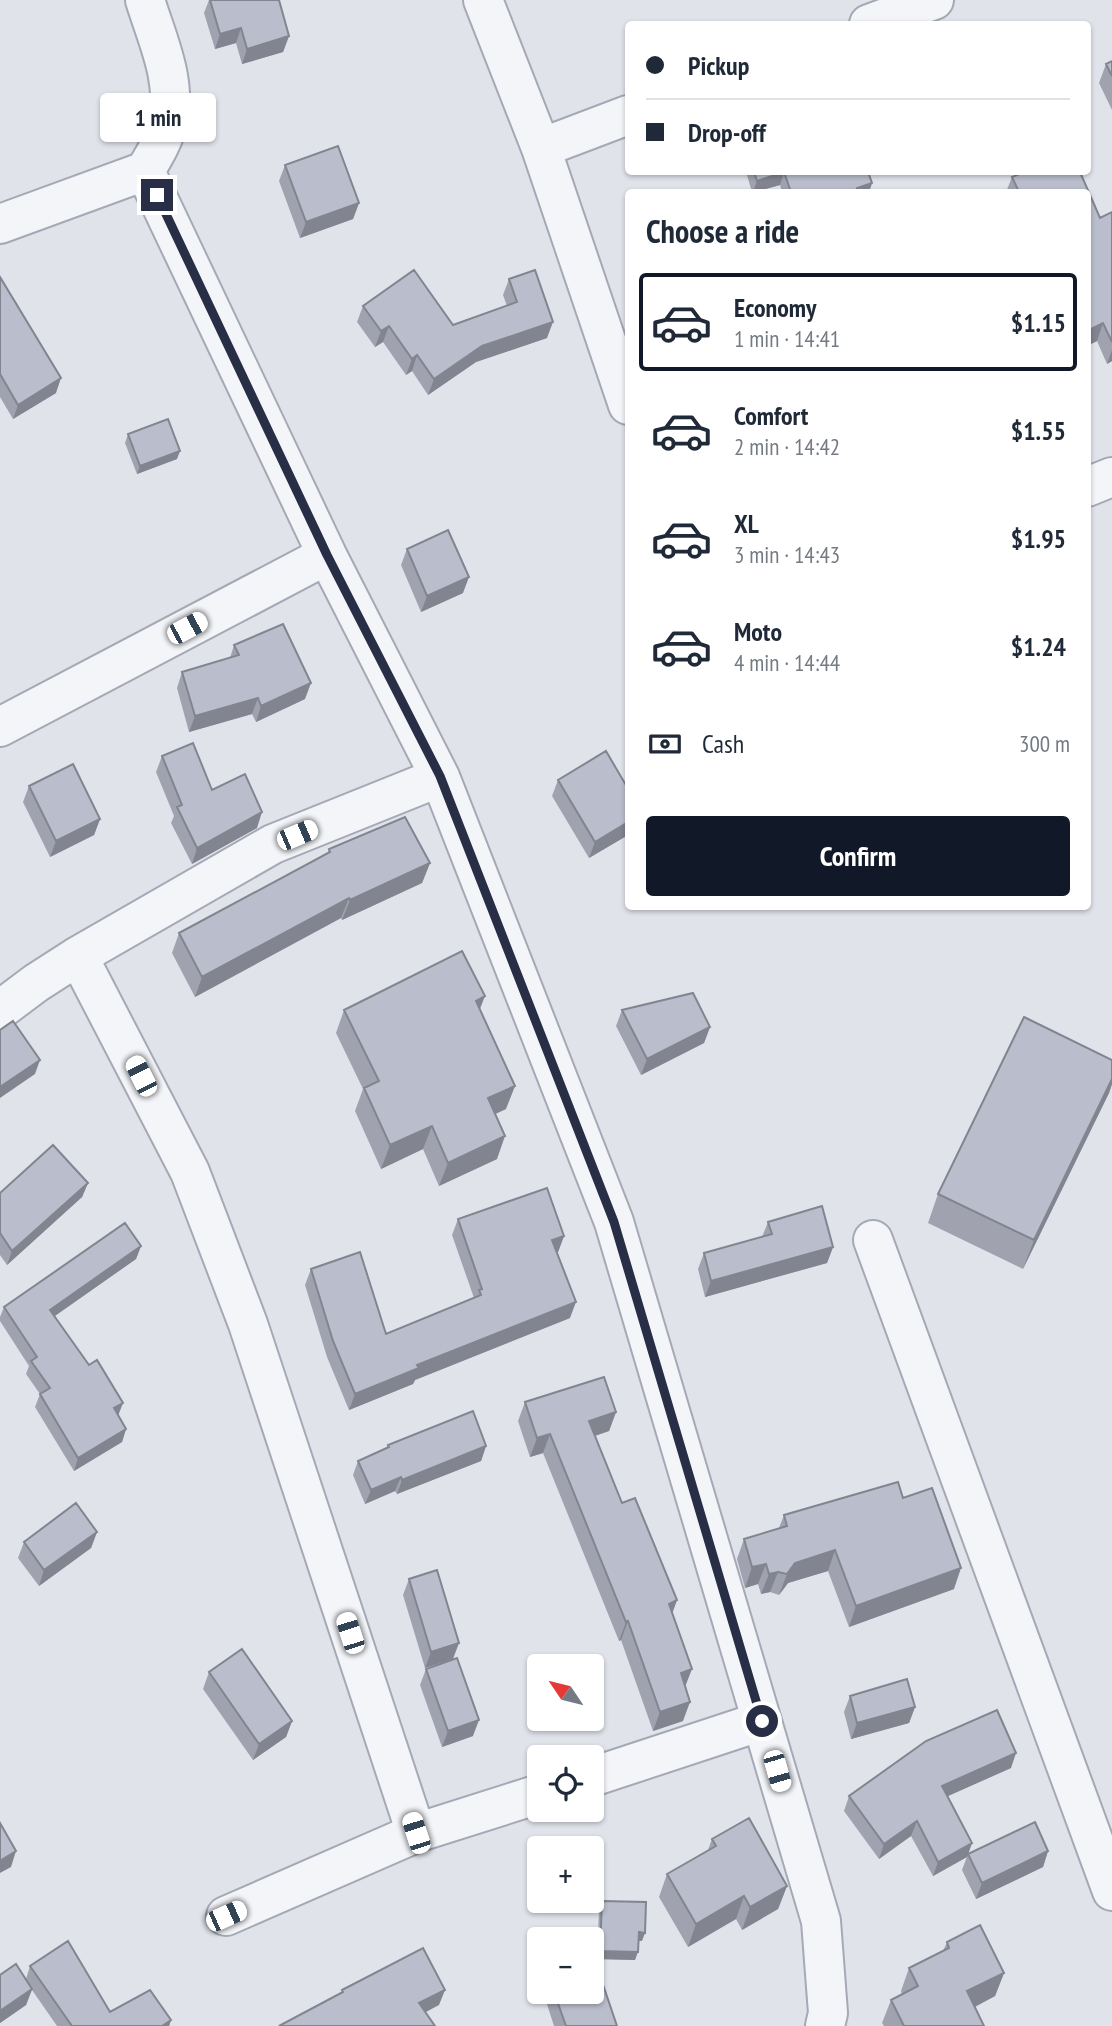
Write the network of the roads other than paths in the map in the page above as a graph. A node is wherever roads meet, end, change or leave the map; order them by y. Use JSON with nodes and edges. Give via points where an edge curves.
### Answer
{"nodes":[{"id":1,"x":145,"y":0,"type":"edge"},
{"id":2,"x":483,"y":0,"type":"edge"},
{"id":3,"x":934,"y":0,"type":"edge"},
{"id":4,"x":877,"y":21,"type":"edge"},
{"id":5,"x":625,"y":116,"type":"edge"},
{"id":6,"x":541,"y":148,"type":"junction"},
{"id":7,"x":145,"y":171,"type":"junction"},
{"id":8,"x":0,"y":224,"type":"edge"},
{"id":9,"x":625,"y":396,"type":"edge"},
{"id":10,"x":1112,"y":477,"type":"edge"},
{"id":11,"x":1091,"y":485,"type":"edge"},
{"id":12,"x":327,"y":555,"type":"junction"},
{"id":13,"x":0,"y":727,"type":"edge"},
{"id":14,"x":440,"y":776,"type":"junction"},
{"id":15,"x":78,"y":956,"type":"junction"},
{"id":16,"x":0,"y":1010,"type":"edge"},
{"id":17,"x":873,"y":1240,"type":"dead end"},
{"id":18,"x":762,"y":1721,"type":"junction"},
{"id":19,"x":604,"y":1773,"type":"edge"},
{"id":20,"x":527,"y":1798,"type":"edge"},
{"id":21,"x":416,"y":1833,"type":"junction"},
{"id":22,"x":1112,"y":1891,"type":"edge"},
{"id":23,"x":226,"y":1916,"type":"dead end"},
{"id":24,"x":825,"y":2026,"type":"edge"}],
"edges":[{"from":1,"to":7,"type":"street","via":[[168,71],[170,97],[168,122]]},
{"from":2,"to":6,"type":"street"},
{"from":3,"to":4,"type":"street"},
{"from":5,"to":6,"type":"street"},
{"from":6,"to":9,"type":"street"},
{"from":7,"to":8,"type":"street"},
{"from":7,"to":12,"type":"street"},
{"from":10,"to":11,"type":"street"},
{"from":12,"to":13,"type":"street"},
{"from":12,"to":14,"type":"street"},
{"from":14,"to":15,"type":"street","via":[[274,844]]},
{"from":14,"to":18,"type":"street","via":[[614,1222]]},
{"from":15,"to":16,"type":"street"},
{"from":15,"to":21,"type":"street","via":[[195,1185],[248,1324]]},
{"from":17,"to":22,"type":"street"},
{"from":18,"to":19,"type":"street"},
{"from":18,"to":24,"type":"street","via":[[821,1921]]},
{"from":20,"to":21,"type":"street"},
{"from":21,"to":23,"type":"street"}]}
